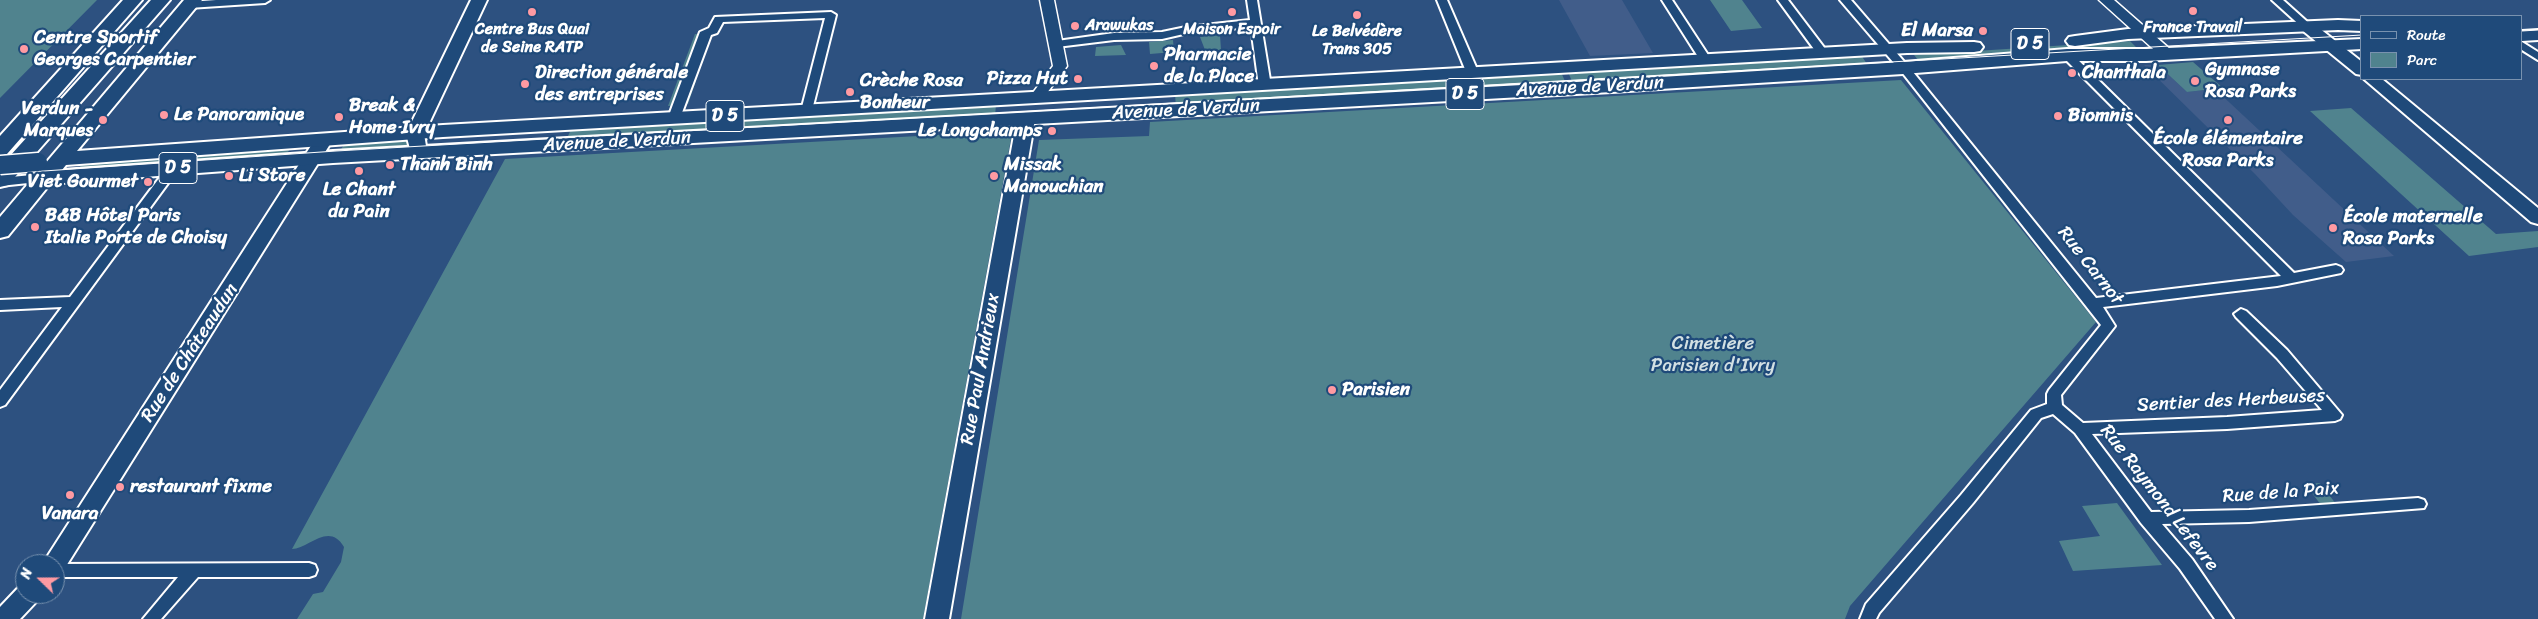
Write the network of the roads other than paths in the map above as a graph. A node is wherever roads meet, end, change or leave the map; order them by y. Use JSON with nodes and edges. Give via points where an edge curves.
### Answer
{"nodes":[{"id":1,"x":133,"y":0,"type":"edge"},
{"id":2,"x":160,"y":0,"type":"edge"},
{"id":3,"x":265,"y":0,"type":"edge"},
{"id":4,"x":479,"y":0,"type":"edge"},
{"id":5,"x":1047,"y":0,"type":"edge"},
{"id":6,"x":1252,"y":0,"type":"edge"},
{"id":7,"x":1442,"y":0,"type":"edge"},
{"id":8,"x":1667,"y":0,"type":"edge"},
{"id":9,"x":1783,"y":0,"type":"edge"},
{"id":10,"x":1845,"y":0,"type":"edge"},
{"id":11,"x":2106,"y":0,"type":"edge"},
{"id":12,"x":2276,"y":0,"type":"edge"},
{"id":13,"x":244,"y":1,"type":"edge"},
{"id":14,"x":191,"y":3,"type":"edge"},
{"id":15,"x":2538,"y":22,"type":"edge"},
{"id":16,"x":2523,"y":23,"type":"edge"},
{"id":17,"x":1256,"y":24,"type":"junction"},
{"id":18,"x":2360,"y":26,"type":"edge"},
{"id":19,"x":2308,"y":27,"type":"junction"},
{"id":20,"x":706,"y":32,"type":"joint"},
{"id":21,"x":2145,"y":34,"type":"junction"},
{"id":22,"x":2538,"y":35,"type":"edge"},
{"id":23,"x":2523,"y":36,"type":"edge"},
{"id":24,"x":1057,"y":44,"type":"junction"},
{"id":25,"x":2360,"y":44,"type":"edge"},
{"id":26,"x":2329,"y":45,"type":"junction"},
{"id":27,"x":2523,"y":46,"type":"edge"},
{"id":28,"x":1888,"y":50,"type":"junction"},
{"id":29,"x":2166,"y":53,"type":"junction"},
{"id":30,"x":1823,"y":54,"type":"junction"},
{"id":31,"x":2067,"y":55,"type":"junction"},
{"id":32,"x":2538,"y":57,"type":"edge"},
{"id":33,"x":1706,"y":61,"type":"junction"},
{"id":34,"x":1903,"y":68,"type":"junction"},
{"id":35,"x":2360,"y":68,"type":"edge"},
{"id":36,"x":1473,"y":74,"type":"junction"},
{"id":37,"x":2373,"y":80,"type":"edge"},
{"id":38,"x":1264,"y":86,"type":"junction"},
{"id":39,"x":1042,"y":90,"type":"junction"},
{"id":40,"x":807,"y":111,"type":"junction"},
{"id":41,"x":674,"y":118,"type":"junction"},
{"id":42,"x":1026,"y":119,"type":"junction"},
{"id":43,"x":323,"y":141,"type":"junction"},
{"id":44,"x":416,"y":143,"type":"junction"},
{"id":45,"x":0,"y":149,"type":"edge"},
{"id":46,"x":313,"y":158,"type":"junction"},
{"id":47,"x":0,"y":166,"type":"edge"},
{"id":48,"x":172,"y":168,"type":"junction"},
{"id":49,"x":42,"y":170,"type":"junction"},
{"id":50,"x":0,"y":181,"type":"edge"},
{"id":51,"x":2538,"y":218,"type":"edge"},
{"id":52,"x":0,"y":231,"type":"edge"},
{"id":53,"x":2336,"y":270,"type":"dead end"},
{"id":54,"x":2291,"y":278,"type":"junction"},
{"id":55,"x":74,"y":302,"type":"junction"},
{"id":56,"x":2093,"y":303,"type":"junction"},
{"id":57,"x":0,"y":305,"type":"edge"},
{"id":58,"x":2241,"y":314,"type":"dead end"},
{"id":59,"x":0,"y":401,"type":"edge"},
{"id":60,"x":2055,"y":407,"type":"junction"},
{"id":61,"x":2080,"y":429,"type":"junction"},
{"id":62,"x":2418,"y":504,"type":"dead end"},
{"id":63,"x":2148,"y":518,"type":"junction"},
{"id":64,"x":61,"y":554,"type":"edge"},
{"id":65,"x":65,"y":570,"type":"edge"},
{"id":66,"x":309,"y":570,"type":"dead end"},
{"id":67,"x":193,"y":571,"type":"junction"},
{"id":68,"x":18,"y":604,"type":"edge"},
{"id":69,"x":4,"y":619,"type":"edge"},
{"id":70,"x":150,"y":619,"type":"edge"},
{"id":71,"x":937,"y":619,"type":"edge"},
{"id":72,"x":1868,"y":619,"type":"edge"},
{"id":73,"x":2225,"y":619,"type":"edge"}],
"edges":[{"from":1,"to":45,"type":"highway"},
{"from":2,"to":50,"type":"highway"},
{"from":3,"to":13,"type":"street"},
{"from":4,"to":44,"type":"main road"},
{"from":5,"to":24,"type":"street"},
{"from":6,"to":17,"type":"street"},
{"from":7,"to":36,"type":"street"},
{"from":8,"to":33,"type":"street"},
{"from":9,"to":30,"type":"street"},
{"from":10,"to":28,"type":"street","name":"Rue Carnot"},
{"from":11,"to":21,"type":"street"},
{"from":12,"to":19,"type":"street"},
{"from":13,"to":14,"type":"street"},
{"from":14,"to":49,"type":"main road"},
{"from":15,"to":16,"type":"main road"},
{"from":17,"to":24,"type":"street"},
{"from":17,"to":38,"type":"street"},
{"from":18,"to":19,"type":"main road","number":"D 5"},
{"from":19,"to":21,"type":"main road","name":"Avenue de Verdun","number":"D 5"},
{"from":19,"to":26,"type":"main road"},
{"from":20,"to":40,"type":"street","via":[[713,30],[718,19],[831,14]]},
{"from":20,"to":41,"type":"street"},
{"from":21,"to":28,"type":"main road","name":"Avenue de Verdun","number":"D 5","via":[[2000,46]]},
{"from":21,"to":29,"type":"street"},
{"from":22,"to":23,"type":"main road"},
{"from":24,"to":39,"type":"street","via":[[1060,66]]},
{"from":25,"to":26,"type":"main road","name":"Avenue de Verdun"},
{"from":26,"to":29,"type":"main road","name":"Avenue de Verdun"},
{"from":26,"to":35,"type":"main road"},
{"from":27,"to":32,"type":"street"},
{"from":28,"to":30,"type":"main road","name":"Avenue de Verdun","number":"D 5"},
{"from":28,"to":34,"type":"street","name":"Rue Carnot"},
{"from":29,"to":31,"type":"main road","name":"Avenue de Verdun"},
{"from":30,"to":33,"type":"main road","name":"Avenue de Verdun","number":"D 5"},
{"from":31,"to":34,"type":"main road","name":"Avenue de Verdun","number":"D 5"},
{"from":31,"to":54,"type":"street"},
{"from":33,"to":36,"type":"main road","name":"Avenue de Verdun","number":"D 5"},
{"from":34,"to":42,"type":"main road","name":"Avenue de Verdun","number":"D 5"},
{"from":34,"to":56,"type":"street","name":"Rue Carnot"},
{"from":36,"to":38,"type":"main road","name":"Avenue de Verdun","number":"D 5"},
{"from":37,"to":51,"type":"main road"},
{"from":38,"to":39,"type":"main road","name":"Avenue de Verdun","number":"D 5"},
{"from":39,"to":40,"type":"main road","name":"Avenue de Verdun","number":"D 5"},
{"from":39,"to":42,"type":"main road"},
{"from":40,"to":41,"type":"main road","name":"Avenue de Verdun","number":"D 5"},
{"from":41,"to":44,"type":"main road","name":"Avenue de Verdun","number":"D 5"},
{"from":42,"to":44,"type":"main road","name":"Avenue de Verdun","number":"D 5"},
{"from":42,"to":71,"type":"main road","name":"Rue Paul Andrieux"},
{"from":43,"to":44,"type":"main road","name":"Avenue de Verdun","number":"D 5"},
{"from":43,"to":46,"type":"main road","name":"Rue de Châteaudun"},
{"from":43,"to":49,"type":"main road","name":"Avenue de Verdun","number":"D 5"},
{"from":44,"to":46,"type":"main road","name":"Avenue de Verdun","number":"D 5"},
{"from":46,"to":48,"type":"main road","name":"Avenue de Verdun","number":"D 5"},
{"from":46,"to":64,"type":"main road","name":"Rue de Châteaudun"},
{"from":47,"to":49,"type":"main road","bridge":true},
{"from":48,"to":49,"type":"main road","name":"Avenue de Verdun","number":"D 5"},
{"from":48,"to":55,"type":"street"},
{"from":49,"to":50,"type":"street"},
{"from":49,"to":52,"type":"main road"},
{"from":53,"to":54,"type":"street"},
{"from":54,"to":56,"type":"street"},
{"from":55,"to":57,"type":"street"},
{"from":55,"to":59,"type":"street"},
{"from":56,"to":60,"type":"street","name":"Rue Carnot","via":[[2108,326],[2054,394]]},
{"from":58,"to":61,"type":"street","name":"Sentier des Herbeuses","via":[[2282,354],[2335,415]]},
{"from":60,"to":61,"type":"street","name":"Rue Raymond Lefevre"},
{"from":60,"to":72,"type":"street","via":[[2036,414],[1872,609]]},
{"from":61,"to":63,"type":"street","name":"Rue Raymond Lefevre"},
{"from":62,"to":63,"type":"street","name":"Rue de la Paix","via":[[2239,516]]},
{"from":63,"to":73,"type":"street","name":"Rue Raymond Lefevre"},
{"from":65,"to":67,"type":"street"},
{"from":66,"to":67,"type":"street"},
{"from":67,"to":70,"type":"street"},
{"from":68,"to":69,"type":"main road"}]}
